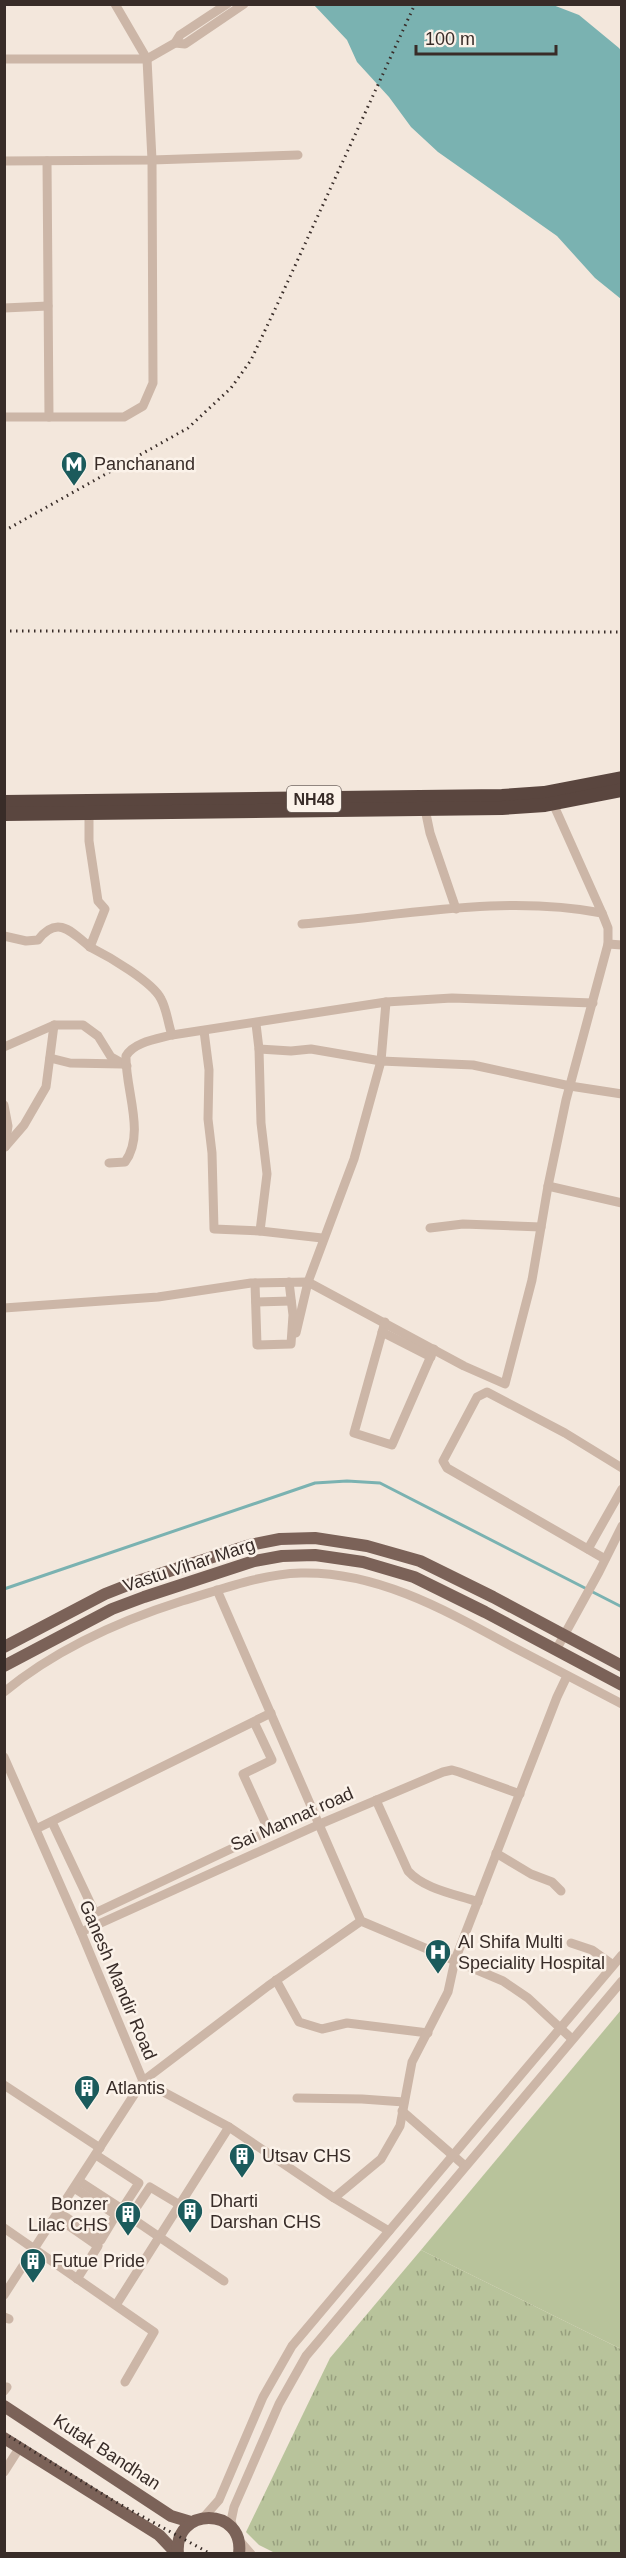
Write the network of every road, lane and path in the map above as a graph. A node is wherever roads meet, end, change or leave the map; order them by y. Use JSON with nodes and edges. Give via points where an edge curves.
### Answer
{"nodes":[{"id":1,"x":115,"y":4,"type":"edge"},
{"id":2,"x":244,"y":4,"type":"edge"},
{"id":3,"x":230,"y":8,"type":"edge"},
{"id":4,"x":4,"y":59,"type":"edge"},
{"id":5,"x":147,"y":59,"type":"junction"},
{"id":6,"x":298,"y":155,"type":"dead end"},
{"id":7,"x":152,"y":160,"type":"junction"},
{"id":8,"x":4,"y":161,"type":"edge"},
{"id":9,"x":47,"y":161,"type":"junction"},
{"id":10,"x":48,"y":306,"type":"junction"},
{"id":11,"x":4,"y":308,"type":"edge"},
{"id":12,"x":4,"y":417,"type":"edge"},
{"id":13,"x":49,"y":417,"type":"junction"},
{"id":14,"x":621,"y":778,"type":"edge"},
{"id":15,"x":621,"y":790,"type":"edge"},
{"id":16,"x":550,"y":798,"type":"junction"},
{"id":17,"x":4,"y":802,"type":"edge"},
{"id":18,"x":425,"y":809,"type":"junction"},
{"id":19,"x":89,"y":813,"type":"junction"},
{"id":20,"x":4,"y":814,"type":"edge"},
{"id":21,"x":456,"y":909,"type":"junction"},
{"id":22,"x":602,"y":913,"type":"junction"},
{"id":23,"x":302,"y":924,"type":"dead end"},
{"id":24,"x":4,"y":936,"type":"edge"},
{"id":25,"x":608,"y":944,"type":"junction"},
{"id":26,"x":621,"y":945,"type":"edge"},
{"id":27,"x":90,"y":947,"type":"junction"},
{"id":28,"x":386,"y":1002,"type":"junction"},
{"id":29,"x":593,"y":1003,"type":"junction"},
{"id":30,"x":256,"y":1024,"type":"junction"},
{"id":31,"x":54,"y":1025,"type":"junction"},
{"id":32,"x":204,"y":1031,"type":"junction"},
{"id":33,"x":172,"y":1035,"type":"junction"},
{"id":34,"x":4,"y":1047,"type":"edge"},
{"id":35,"x":259,"y":1049,"type":"junction"},
{"id":36,"x":50,"y":1058,"type":"junction"},
{"id":37,"x":381,"y":1061,"type":"junction"},
{"id":38,"x":124,"y":1065,"type":"junction"},
{"id":39,"x":570,"y":1086,"type":"junction"},
{"id":40,"x":621,"y":1094,"type":"edge"},
{"id":41,"x":4,"y":1105,"type":"edge"},
{"id":42,"x":5,"y":1149,"type":"edge"},
{"id":43,"x":109,"y":1163,"type":"dead end"},
{"id":44,"x":548,"y":1186,"type":"junction"},
{"id":45,"x":621,"y":1203,"type":"edge"},
{"id":46,"x":541,"y":1227,"type":"junction"},
{"id":47,"x":430,"y":1228,"type":"dead end"},
{"id":48,"x":261,"y":1231,"type":"junction"},
{"id":49,"x":322,"y":1238,"type":"junction"},
{"id":50,"x":288,"y":1282,"type":"junction"},
{"id":51,"x":308,"y":1282,"type":"junction"},
{"id":52,"x":255,"y":1283,"type":"junction"},
{"id":53,"x":291,"y":1301,"type":"junction"},
{"id":54,"x":256,"y":1302,"type":"junction"},
{"id":55,"x":4,"y":1308,"type":"edge"},
{"id":56,"x":384,"y":1327,"type":"junction"},
{"id":57,"x":296,"y":1333,"type":"dead end"},
{"id":58,"x":432,"y":1353,"type":"junction"},
{"id":59,"x":621,"y":1468,"type":"edge"},
{"id":60,"x":621,"y":1489,"type":"edge"},
{"id":61,"x":621,"y":1526,"type":"edge"},
{"id":62,"x":588,"y":1549,"type":"junction"},
{"id":63,"x":605,"y":1559,"type":"junction"},
{"id":64,"x":217,"y":1590,"type":"junction"},
{"id":65,"x":564,"y":1635,"type":"junction"},
{"id":66,"x":4,"y":1647,"type":"edge"},
{"id":67,"x":556,"y":1650,"type":"junction"},
{"id":68,"x":4,"y":1666,"type":"edge"},
{"id":69,"x":621,"y":1666,"type":"edge"},
{"id":70,"x":567,"y":1676,"type":"junction"},
{"id":71,"x":621,"y":1685,"type":"edge"},
{"id":72,"x":4,"y":1692,"type":"edge"},
{"id":73,"x":621,"y":1704,"type":"edge"},
{"id":74,"x":271,"y":1713,"type":"junction"},
{"id":75,"x":254,"y":1722,"type":"junction"},
{"id":76,"x":4,"y":1757,"type":"edge"},
{"id":77,"x":520,"y":1794,"type":"junction"},
{"id":78,"x":376,"y":1800,"type":"junction"},
{"id":79,"x":52,"y":1822,"type":"junction"},
{"id":80,"x":320,"y":1824,"type":"junction"},
{"id":81,"x":36,"y":1830,"type":"junction"},
{"id":82,"x":496,"y":1853,"type":"junction"},
{"id":83,"x":561,"y":1891,"type":"dead end"},
{"id":84,"x":478,"y":1902,"type":"junction"},
{"id":85,"x":361,"y":1921,"type":"junction"},
{"id":86,"x":81,"y":1932,"type":"junction"},
{"id":87,"x":571,"y":1943,"type":"dead end"},
{"id":88,"x":621,"y":1955,"type":"edge"},
{"id":89,"x":455,"y":1960,"type":"junction"},
{"id":90,"x":613,"y":1965,"type":"junction"},
{"id":91,"x":276,"y":1980,"type":"junction"},
{"id":92,"x":621,"y":1981,"type":"edge"},
{"id":93,"x":561,"y":2027,"type":"junction"},
{"id":94,"x":428,"y":2033,"type":"junction"},
{"id":95,"x":572,"y":2039,"type":"junction"},
{"id":96,"x":522,"y":2074,"type":"junction"},
{"id":97,"x":143,"y":2081,"type":"junction"},
{"id":98,"x":4,"y":2085,"type":"edge"},
{"id":99,"x":533,"y":2086,"type":"junction"},
{"id":100,"x":297,"y":2098,"type":"dead end"},
{"id":101,"x":403,"y":2107,"type":"junction"},
{"id":102,"x":230,"y":2127,"type":"junction"},
{"id":103,"x":98,"y":2151,"type":"junction"},
{"id":104,"x":453,"y":2155,"type":"junction"},
{"id":105,"x":465,"y":2166,"type":"junction"},
{"id":106,"x":77,"y":2184,"type":"junction"},
{"id":107,"x":334,"y":2198,"type":"junction"},
{"id":108,"x":180,"y":2205,"type":"junction"},
{"id":109,"x":57,"y":2214,"type":"junction"},
{"id":110,"x":4,"y":2228,"type":"edge"},
{"id":111,"x":389,"y":2231,"type":"junction"},
{"id":112,"x":159,"y":2237,"type":"junction"},
{"id":113,"x":34,"y":2249,"type":"junction"},
{"id":114,"x":77,"y":2279,"type":"junction"},
{"id":115,"x":224,"y":2281,"type":"dead end"},
{"id":116,"x":343,"y":2286,"type":"junction"},
{"id":117,"x":4,"y":2295,"type":"edge"},
{"id":118,"x":356,"y":2296,"type":"junction"},
{"id":119,"x":116,"y":2305,"type":"junction"},
{"id":120,"x":125,"y":2382,"type":"dead end"},
{"id":121,"x":4,"y":2406,"type":"edge"},
{"id":122,"x":4,"y":2438,"type":"edge"},
{"id":123,"x":20,"y":2447,"type":"junction"},
{"id":124,"x":4,"y":2472,"type":"edge"},
{"id":125,"x":197,"y":2520,"type":"junction"},
{"id":126,"x":236,"y":2534,"type":"junction"},
{"id":127,"x":177,"y":2553,"type":"edge"},
{"id":128,"x":239,"y":2553,"type":"edge"},
{"id":129,"x":251,"y":2553,"type":"edge"}],
"edges":[{"from":1,"to":5,"type":"street"},
{"from":2,"to":3,"type":"street"},
{"from":3,"to":5,"type":"street","via":[[180,35],[175,43]]},
{"from":4,"to":5,"type":"street"},
{"from":5,"to":7,"type":"street"},
{"from":6,"to":7,"type":"street"},
{"from":7,"to":9,"type":"street"},
{"from":7,"to":13,"type":"street","via":[[153,383],[143,406],[124,417]]},
{"from":8,"to":9,"type":"street"},
{"from":9,"to":10,"type":"street"},
{"from":10,"to":11,"type":"street"},
{"from":10,"to":13,"type":"street"},
{"from":12,"to":13,"type":"street"},
{"from":14,"to":16,"type":"highway","number":"NH48"},
{"from":15,"to":16,"type":"highway","number":"NH48"},
{"from":16,"to":17,"type":"highway","number":"NH48"},
{"from":16,"to":18,"type":"highway","number":"NH48","via":[[502,808]]},
{"from":16,"to":22,"type":"street"},
{"from":18,"to":19,"type":"highway","number":"NH48"},
{"from":18,"to":21,"type":"street"},
{"from":19,"to":20,"type":"highway","number":"NH48"},
{"from":19,"to":27,"type":"street","via":[[98,901],[105,909]]},
{"from":21,"to":22,"type":"street","via":[[545,904]]},
{"from":21,"to":23,"type":"street"},
{"from":22,"to":25,"type":"street","via":[[608,928]]},
{"from":24,"to":27,"type":"street","via":[[38,940],[46,929],[54,926],[70,931]]},
{"from":25,"to":26,"type":"street"},
{"from":25,"to":29,"type":"street"},
{"from":27,"to":33,"type":"street","via":[[141,979],[161,998]]},
{"from":28,"to":29,"type":"street","via":[[452,998]]},
{"from":28,"to":30,"type":"street"},
{"from":28,"to":37,"type":"street"},
{"from":29,"to":39,"type":"street"},
{"from":30,"to":32,"type":"street"},
{"from":30,"to":35,"type":"street"},
{"from":31,"to":34,"type":"street"},
{"from":31,"to":36,"type":"street"},
{"from":31,"to":38,"type":"street","via":[[83,1025],[99,1036],[111,1057]]},
{"from":32,"to":33,"type":"street"},
{"from":32,"to":48,"type":"street","via":[[213,1226]]},
{"from":33,"to":38,"type":"street","via":[[129,1052]]},
{"from":35,"to":37,"type":"street","via":[[311,1049]]},
{"from":35,"to":48,"type":"street","via":[[267,1174]]},
{"from":36,"to":38,"type":"street","via":[[70,1063]]},
{"from":36,"to":42,"type":"street","via":[[46,1087]]},
{"from":37,"to":39,"type":"street","via":[[473,1065]]},
{"from":37,"to":49,"type":"street","via":[[354,1159]]},
{"from":38,"to":43,"type":"street","via":[[133,1126],[132,1153],[125,1162]]},
{"from":39,"to":40,"type":"street"},
{"from":39,"to":44,"type":"street"},
{"from":41,"to":42,"type":"street","via":[[8,1126]]},
{"from":44,"to":45,"type":"street"},
{"from":44,"to":46,"type":"street"},
{"from":46,"to":47,"type":"street","via":[[463,1224]]},
{"from":46,"to":58,"type":"street","via":[[532,1280],[505,1384]]},
{"from":48,"to":49,"type":"street"},
{"from":49,"to":51,"type":"street"},
{"from":50,"to":51,"type":"street"},
{"from":50,"to":52,"type":"street"},
{"from":50,"to":53,"type":"street"},
{"from":51,"to":56,"type":"street"},
{"from":51,"to":57,"type":"street"},
{"from":52,"to":54,"type":"street"},
{"from":52,"to":55,"type":"street","via":[[158,1297]]},
{"from":53,"to":54,"type":"street"},
{"from":53,"to":54,"type":"street","via":[[291,1344],[257,1345]]},
{"from":56,"to":58,"type":"street"},
{"from":56,"to":58,"type":"street","via":[[354,1432],[392,1445]]},
{"from":59,"to":62,"type":"street","via":[[565,1433],[484,1392],[477,1397],[443,1461],[447,1468]]},
{"from":60,"to":62,"type":"street"},
{"from":61,"to":63,"type":"street"},
{"from":62,"to":63,"type":"street"},
{"from":63,"to":65,"type":"street"},
{"from":64,"to":70,"type":"street","via":[[258,1578],[299,1573],[357,1579],[430,1604]]},
{"from":64,"to":72,"type":"street","via":[[164,1607],[74,1646]]},
{"from":64,"to":74,"type":"street"},
{"from":65,"to":66,"type":"main road","via":[[420,1561],[347,1541],[298,1538],[250,1545],[138,1581]]},
{"from":65,"to":67,"type":"street"},
{"from":65,"to":69,"type":"main road"},
{"from":67,"to":68,"type":"main road","name":"Vastu Vihar Marg","via":[[414,1577],[344,1558],[298,1555],[245,1564],[136,1600]]},
{"from":67,"to":71,"type":"main road","name":"Vastu Vihar Marg"},
{"from":70,"to":73,"type":"street"},
{"from":70,"to":77,"type":"street"},
{"from":74,"to":75,"type":"street"},
{"from":74,"to":80,"type":"street"},
{"from":75,"to":79,"type":"street"},
{"from":75,"to":79,"type":"street","via":[[272,1760],[243,1774],[269,1830],[95,1913]]},
{"from":76,"to":81,"type":"street","name":"Ganesh Mandir Road"},
{"from":77,"to":78,"type":"street","name":"Sai Mannat road","via":[[452,1770]]},
{"from":77,"to":82,"type":"street"},
{"from":78,"to":80,"type":"street","name":"Sai Mannat road"},
{"from":78,"to":84,"type":"street","via":[[412,1876]]},
{"from":79,"to":81,"type":"street"},
{"from":80,"to":85,"type":"street"},
{"from":80,"to":86,"type":"street","name":"Sai Mannat road"},
{"from":81,"to":86,"type":"street","name":"Ganesh Mandir Road"},
{"from":82,"to":83,"type":"street","via":[[552,1882]]},
{"from":82,"to":84,"type":"street"},
{"from":84,"to":89,"type":"street"},
{"from":85,"to":89,"type":"street"},
{"from":85,"to":91,"type":"street"},
{"from":86,"to":97,"type":"street","name":"Ganesh Mandir Road"},
{"from":87,"to":90,"type":"street","via":[[592,1950]]},
{"from":88,"to":90,"type":"street"},
{"from":89,"to":93,"type":"street","via":[[516,1989]]},
{"from":89,"to":94,"type":"street","via":[[448,1992]]},
{"from":90,"to":93,"type":"street"},
{"from":91,"to":94,"type":"street","via":[[299,2022],[322,2029],[347,2023]]},
{"from":91,"to":97,"type":"street"},
{"from":92,"to":95,"type":"street"},
{"from":93,"to":95,"type":"street"},
{"from":93,"to":96,"type":"street"},
{"from":94,"to":101,"type":"street","via":[[412,2062]]},
{"from":95,"to":99,"type":"street"},
{"from":96,"to":99,"type":"street"},
{"from":96,"to":104,"type":"street"},
{"from":97,"to":102,"type":"street"},
{"from":97,"to":103,"type":"street","name":"Ganesh Mandir Road"},
{"from":98,"to":103,"type":"street"},
{"from":99,"to":105,"type":"street"},
{"from":100,"to":101,"type":"street","via":[[362,2098]]},
{"from":101,"to":104,"type":"street"},
{"from":101,"to":107,"type":"street","via":[[400,2126],[381,2158]]},
{"from":102,"to":107,"type":"street"},
{"from":102,"to":108,"type":"street"},
{"from":103,"to":106,"type":"street","name":"Ganesh Mandir Road"},
{"from":103,"to":106,"type":"street","via":[[139,2184],[122,2209]]},
{"from":104,"to":105,"type":"street"},
{"from":104,"to":111,"type":"street"},
{"from":105,"to":118,"type":"street"},
{"from":106,"to":109,"type":"street","name":"Ganesh Mandir Road"},
{"from":106,"to":109,"type":"street","via":[[116,2215],[101,2240]]},
{"from":107,"to":111,"type":"street"},
{"from":108,"to":112,"type":"street"},
{"from":108,"to":112,"type":"street","via":[[150,2187],[130,2217]]},
{"from":109,"to":113,"type":"street","name":"Ganesh Mandir Road"},
{"from":109,"to":114,"type":"street","via":[[98,2246]]},
{"from":110,"to":113,"type":"street"},
{"from":111,"to":116,"type":"street"},
{"from":112,"to":115,"type":"street"},
{"from":112,"to":119,"type":"street"},
{"from":113,"to":114,"type":"street"},
{"from":113,"to":117,"type":"street","name":"Ganesh Mandir Road"},
{"from":114,"to":119,"type":"street"},
{"from":116,"to":118,"type":"street"},
{"from":116,"to":125,"type":"street","via":[[283,2359],[219,2500]]},
{"from":118,"to":126,"type":"street","via":[[306,2356],[287,2387],[234,2507],[231,2521]]},
{"from":119,"to":120,"type":"street","via":[[154,2332]]},
{"from":121,"to":125,"type":"main road","name":"Kutak Bandhan","via":[[171,2516]]},
{"from":122,"to":123,"type":"main road"},
{"from":123,"to":124,"type":"street"},
{"from":123,"to":127,"type":"main road","via":[[159,2535]]},
{"from":125,"to":126,"type":"main road","name":"Kutak Bandhan","via":[[221,2520]]},
{"from":125,"to":127,"type":"main road","via":[[180,2536]]},
{"from":126,"to":128,"type":"main road"},
{"from":126,"to":129,"type":"street"}]}
